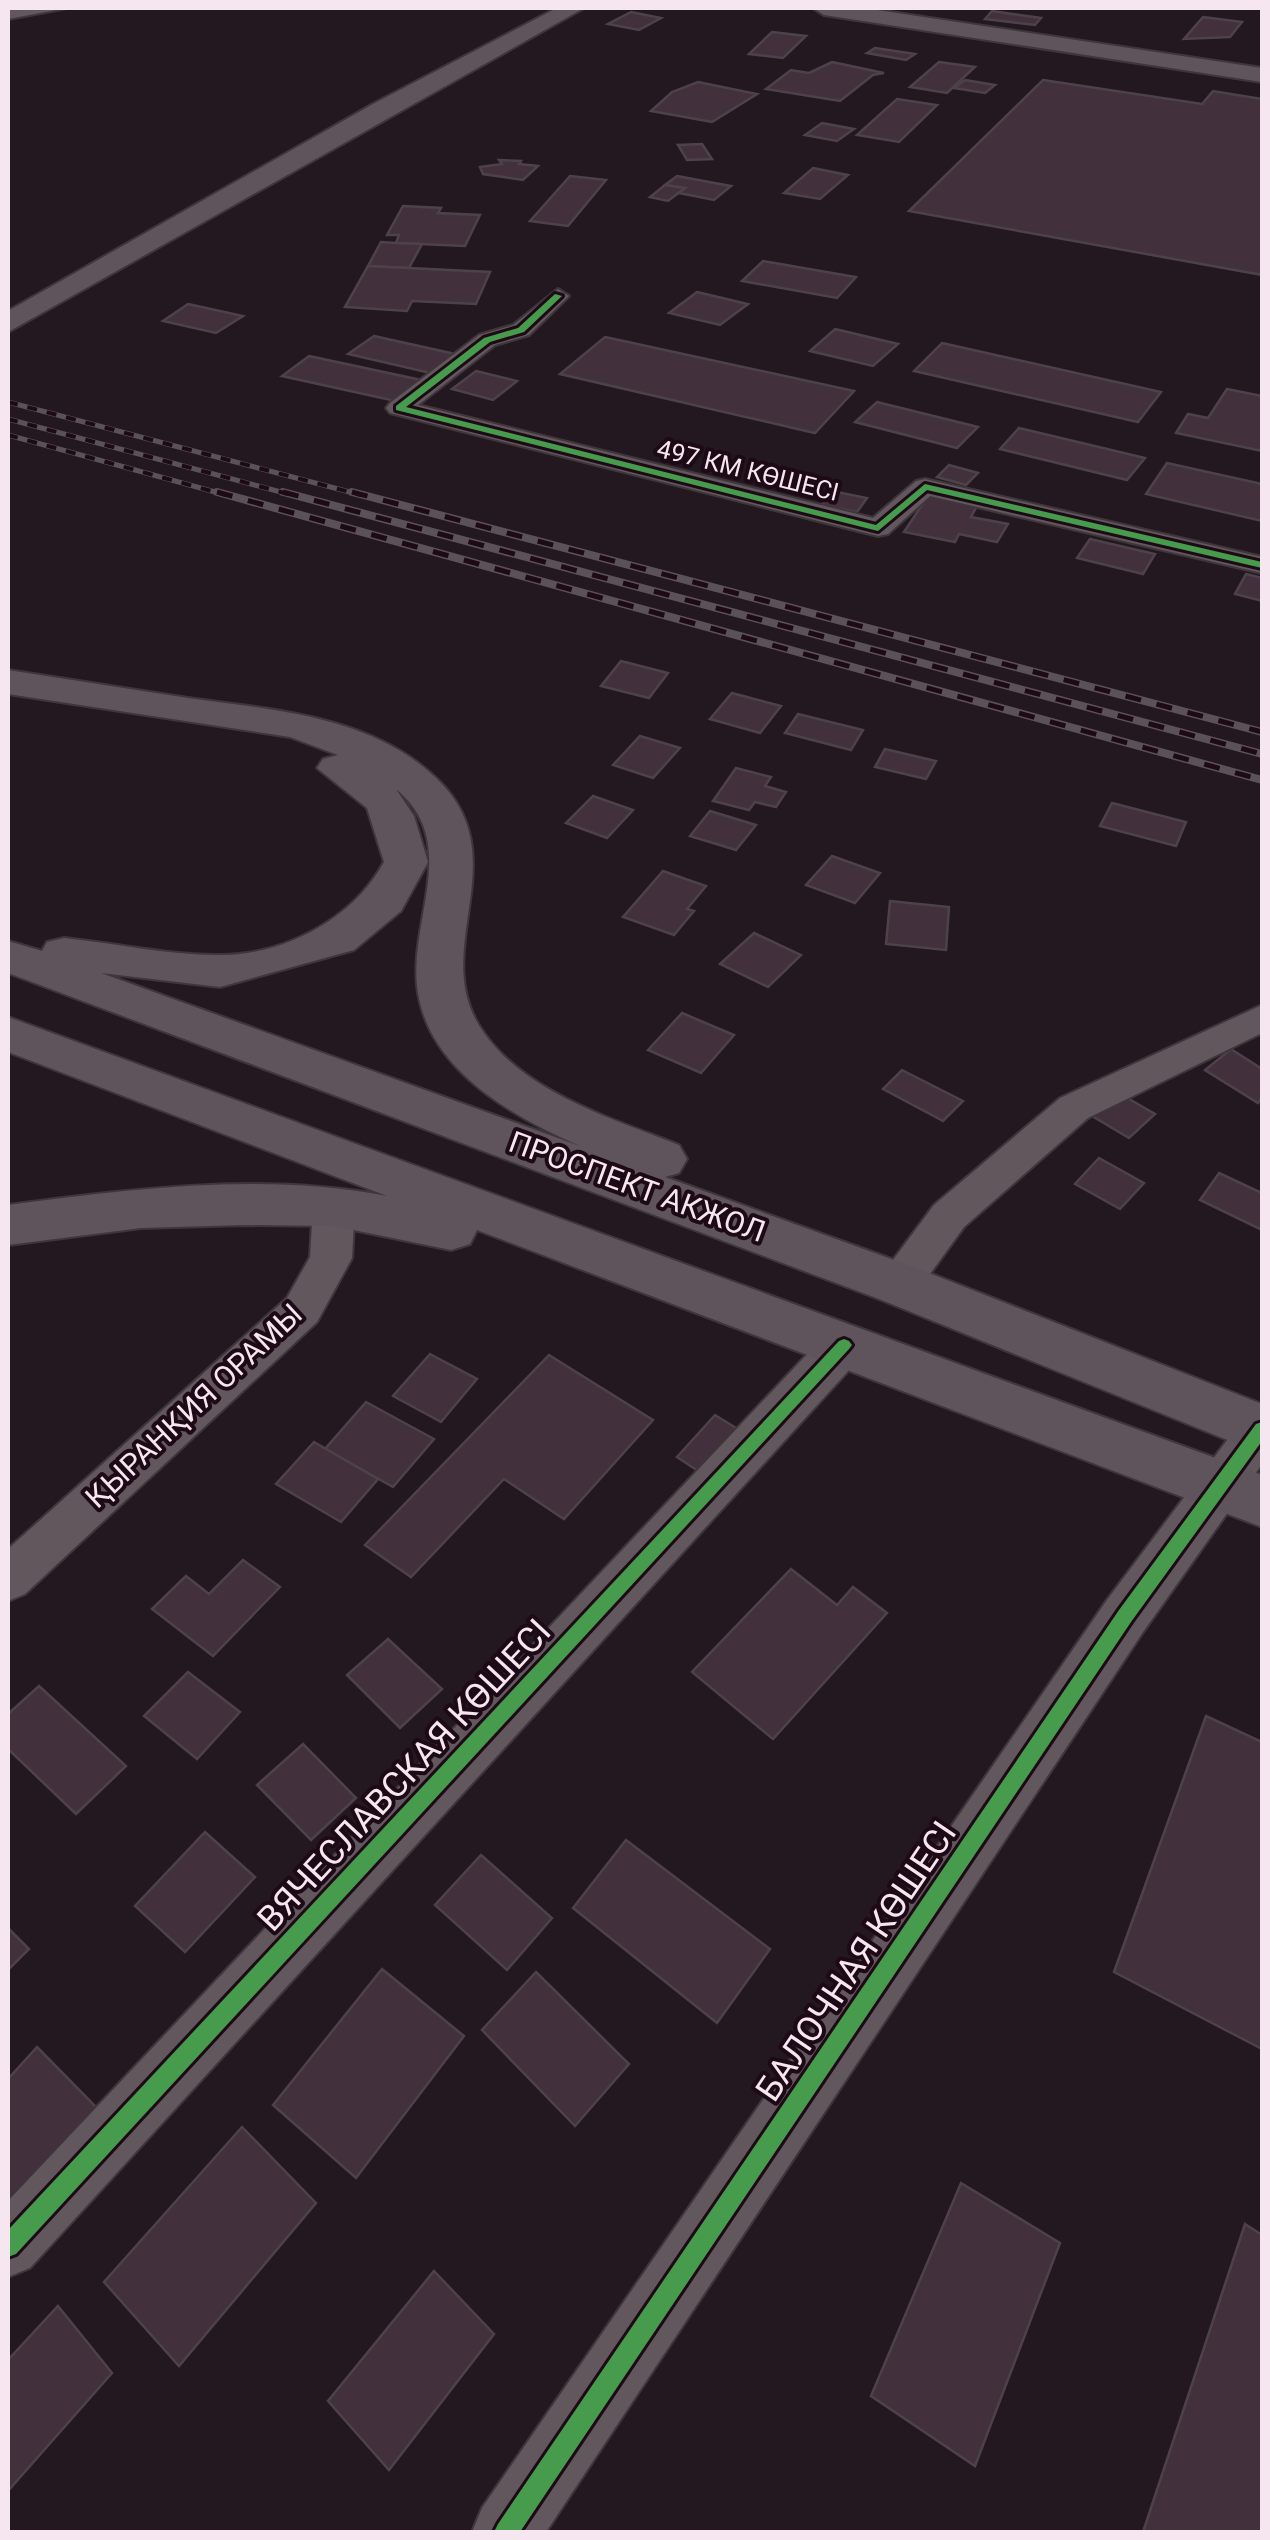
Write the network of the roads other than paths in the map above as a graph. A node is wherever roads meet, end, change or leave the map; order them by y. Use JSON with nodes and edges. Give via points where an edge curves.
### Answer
{"nodes":[{"id":1,"x":59,"y":8,"type":"edge"},
{"id":2,"x":540,"y":8,"type":"edge"},
{"id":3,"x":824,"y":8,"type":"edge"},
{"id":4,"x":584,"y":10,"type":"edge"},
{"id":5,"x":8,"y":14,"type":"edge"},
{"id":6,"x":1262,"y":76,"type":"edge"},
{"id":7,"x":370,"y":106,"type":"junction"},
{"id":8,"x":25,"y":282,"type":"dead end"},
{"id":9,"x":558,"y":296,"type":"dead end"},
{"id":10,"x":8,"y":324,"type":"edge"},
{"id":11,"x":1262,"y":564,"type":"edge"},
{"id":12,"x":8,"y":682,"type":"edge"},
{"id":13,"x":8,"y":700,"type":"edge"},
{"id":14,"x":8,"y":954,"type":"edge"},
{"id":15,"x":1262,"y":1018,"type":"edge"},
{"id":16,"x":8,"y":1034,"type":"edge"},
{"id":17,"x":334,"y":1206,"type":"junction"},
{"id":18,"x":8,"y":1226,"type":"edge"},
{"id":19,"x":806,"y":1250,"type":"junction"},
{"id":20,"x":622,"y":1264,"type":"junction"},
{"id":21,"x":898,"y":1284,"type":"junction"},
{"id":22,"x":844,"y":1345,"type":"junction"},
{"id":23,"x":1262,"y":1429,"type":"edge"},
{"id":24,"x":1242,"y":1492,"type":"edge"},
{"id":25,"x":8,"y":1579,"type":"edge"},
{"id":26,"x":8,"y":2246,"type":"edge"},
{"id":27,"x":506,"y":2532,"type":"edge"}],
"edges":[{"from":1,"to":5,"type":"street"},
{"from":2,"to":7,"type":"main road"},
{"from":3,"to":6,"type":"main road"},
{"from":4,"to":7,"type":"main road"},
{"from":7,"to":8,"type":"main road"},
{"from":7,"to":10,"type":"main road"},
{"from":9,"to":11,"type":"street","name":"497 КМ КӨШЕСІ","via":[[521,330],[487,340],[399,408],[878,528],[925,487]]},
{"from":12,"to":19,"type":"main road","via":[[292,728],[340,738],[385,759],[449,820],[456,860],[438,980],[456,1032],[498,1076],[573,1122],[727,1188]]},
{"from":13,"to":14,"type":"main road","via":[[204,729],[329,764],[381,796],[397,821],[406,862],[385,901],[338,939],[276,959],[220,971],[162,968],[98,954]]},
{"from":14,"to":19,"type":"main road","name":"ПРОСПЕКТ АКЖОЛ"},
{"from":15,"to":21,"type":"street","via":[[1074,1108],[949,1216]]},
{"from":16,"to":20,"type":"main road"},
{"from":17,"to":18,"type":"main road","via":[[141,1208]]},
{"from":17,"to":20,"type":"main road"},
{"from":17,"to":25,"type":"street","name":"ҚЫРАНҚИЯ ОРАМЫ","via":[[331,1258],[302,1310]]},
{"from":19,"to":21,"type":"main road","name":"ПРОСПЕКТ АКЖОЛ"},
{"from":20,"to":22,"type":"main road"},
{"from":21,"to":23,"type":"main road","name":"ПРОСПЕКТ АКЖОЛ"},
{"from":22,"to":24,"type":"main road"},
{"from":22,"to":26,"type":"street","name":"ВЯЧЕСЛАВСКАЯ КӨШЕСІ"},
{"from":23,"to":24,"type":"street","name":"БАЛОЧНАЯ КӨШЕСІ"},
{"from":24,"to":27,"type":"street","name":"БАЛОЧНАЯ КӨШЕСІ","via":[[1125,1616]]}]}
